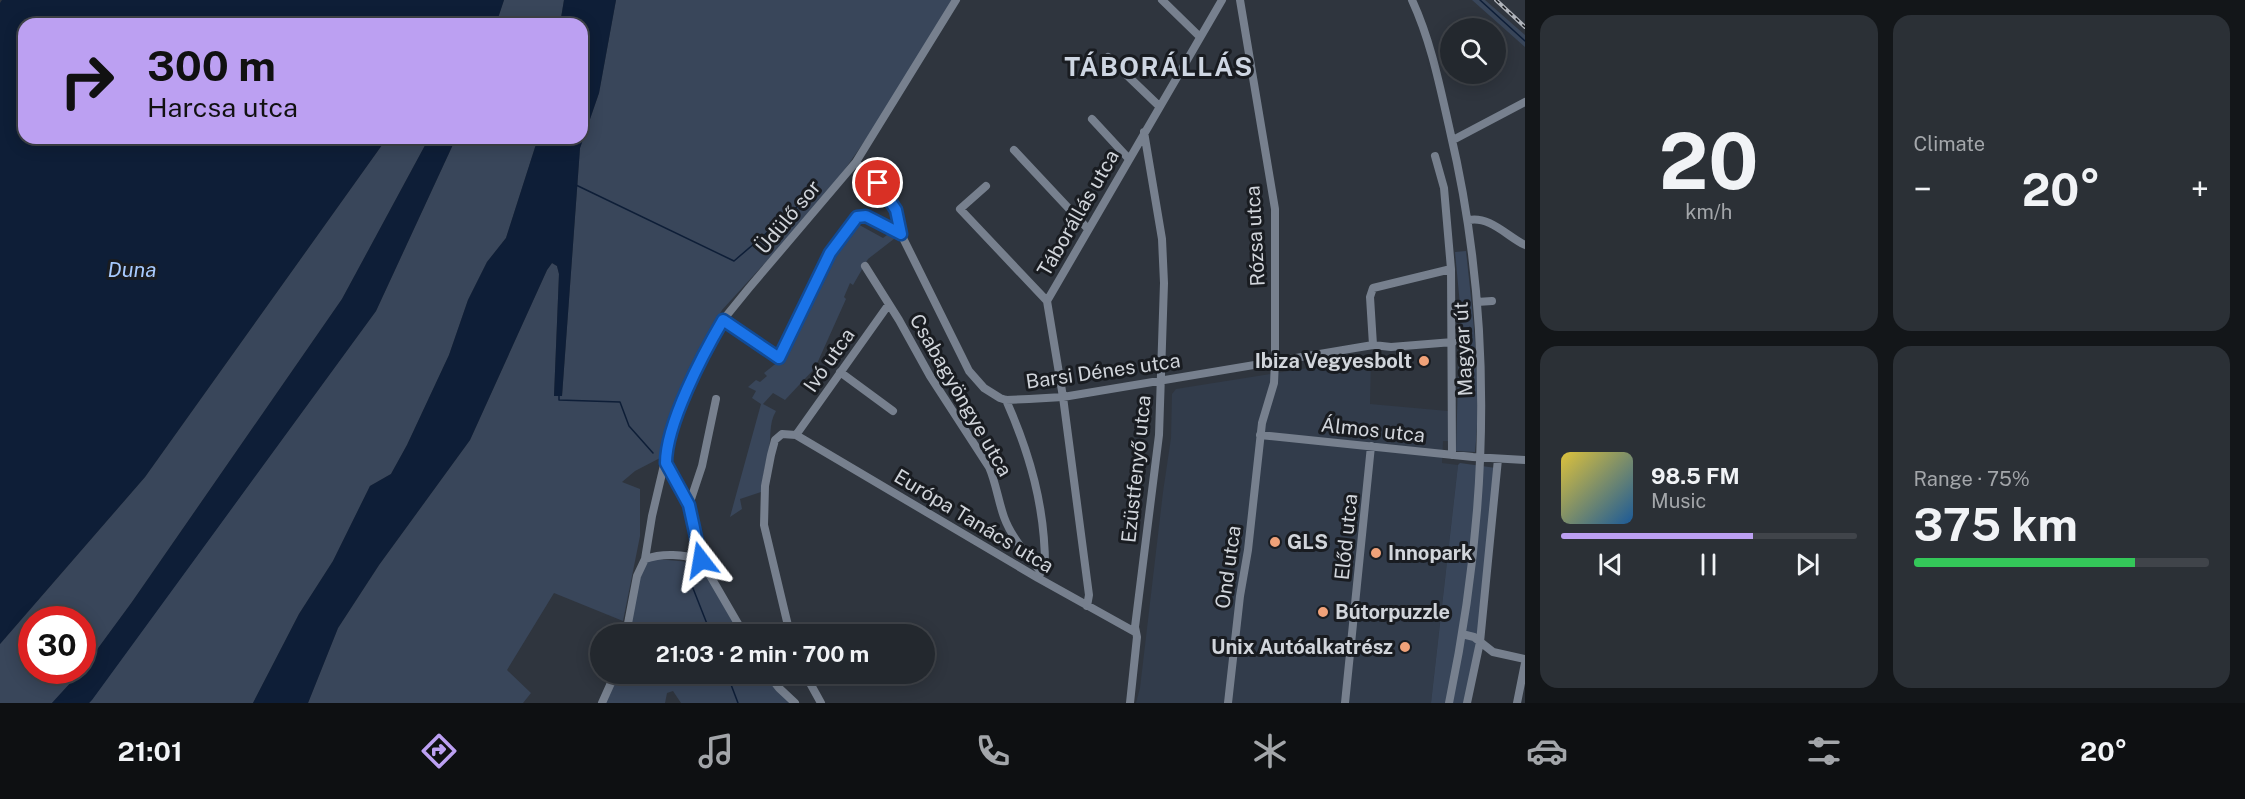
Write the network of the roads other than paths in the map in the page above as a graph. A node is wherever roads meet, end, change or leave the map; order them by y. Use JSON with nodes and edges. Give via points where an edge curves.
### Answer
{"nodes":[{"id":1,"x":956,"y":0,"type":"edge"},
{"id":2,"x":1162,"y":0,"type":"edge"},
{"id":3,"x":1222,"y":0,"type":"edge"},
{"id":4,"x":1240,"y":0,"type":"edge"},
{"id":5,"x":1412,"y":0,"type":"edge"},
{"id":6,"x":1200,"y":37,"type":"junction"},
{"id":7,"x":1108,"y":57,"type":"dead end"},
{"id":8,"x":1525,"y":102,"type":"edge"},
{"id":9,"x":1159,"y":106,"type":"junction"},
{"id":10,"x":1092,"y":119,"type":"dead end"},
{"id":11,"x":1144,"y":132,"type":"junction"},
{"id":12,"x":1453,"y":140,"type":"junction"},
{"id":13,"x":1014,"y":150,"type":"dead end"},
{"id":14,"x":1435,"y":156,"type":"dead end"},
{"id":15,"x":1129,"y":159,"type":"junction"},
{"id":16,"x":856,"y":162,"type":"junction"},
{"id":17,"x":986,"y":186,"type":"dead end"},
{"id":18,"x":1469,"y":220,"type":"junction"},
{"id":19,"x":1088,"y":229,"type":"junction"},
{"id":20,"x":901,"y":234,"type":"junction"},
{"id":21,"x":1525,"y":244,"type":"edge"},
{"id":22,"x":865,"y":266,"type":"dead end"},
{"id":23,"x":1451,"y":269,"type":"junction"},
{"id":24,"x":1047,"y":301,"type":"junction"},
{"id":25,"x":1492,"y":301,"type":"dead end"},
{"id":26,"x":1478,"y":302,"type":"junction"},
{"id":27,"x":889,"y":304,"type":"junction"},
{"id":28,"x":723,"y":320,"type":"junction"},
{"id":29,"x":1453,"y":342,"type":"junction"},
{"id":30,"x":1373,"y":345,"type":"junction"},
{"id":31,"x":1275,"y":361,"type":"junction"},
{"id":32,"x":840,"y":372,"type":"junction"},
{"id":33,"x":1161,"y":380,"type":"junction"},
{"id":34,"x":1063,"y":397,"type":"junction"},
{"id":35,"x":716,"y":399,"type":"dead end"},
{"id":36,"x":1006,"y":400,"type":"junction"},
{"id":37,"x":893,"y":411,"type":"dead end"},
{"id":38,"x":796,"y":435,"type":"junction"},
{"id":39,"x":1260,"y":435,"type":"junction"},
{"id":40,"x":1371,"y":446,"type":"junction"},
{"id":41,"x":1452,"y":455,"type":"junction"},
{"id":42,"x":1481,"y":458,"type":"junction"},
{"id":43,"x":1498,"y":459,"type":"junction"},
{"id":44,"x":1525,"y":460,"type":"edge"},
{"id":45,"x":666,"y":463,"type":"junction"},
{"id":46,"x":689,"y":505,"type":"junction"},
{"id":47,"x":645,"y":559,"type":"junction"},
{"id":48,"x":701,"y":560,"type":"junction"},
{"id":49,"x":1039,"y":575,"type":"junction"},
{"id":50,"x":1087,"y":606,"type":"junction"},
{"id":51,"x":628,"y":624,"type":"edge"},
{"id":52,"x":738,"y":624,"type":"edge"},
{"id":53,"x":788,"y":624,"type":"edge"},
{"id":54,"x":1135,"y":632,"type":"junction"},
{"id":55,"x":1462,"y":634,"type":"junction"},
{"id":56,"x":1480,"y":642,"type":"junction"},
{"id":57,"x":1525,"y":661,"type":"edge"},
{"id":58,"x":611,"y":684,"type":"edge"},
{"id":59,"x":776,"y":684,"type":"edge"},
{"id":60,"x":811,"y":684,"type":"edge"},
{"id":61,"x":1468,"y":702,"type":"edge"},
{"id":62,"x":602,"y":703,"type":"edge"},
{"id":63,"x":795,"y":703,"type":"edge"},
{"id":64,"x":821,"y":703,"type":"edge"},
{"id":65,"x":1130,"y":703,"type":"edge"},
{"id":66,"x":1228,"y":703,"type":"edge"},
{"id":67,"x":1345,"y":703,"type":"edge"},
{"id":68,"x":1449,"y":703,"type":"edge"},
{"id":69,"x":1517,"y":703,"type":"edge"}],
"edges":[{"from":1,"to":16,"type":"street","name":"Üdülő sor"},
{"from":2,"to":6,"type":"street"},
{"from":3,"to":6,"type":"street","name":"Táborállás utca"},
{"from":4,"to":31,"type":"street","name":"Rózsa utca","via":[[1275,209]]},
{"from":5,"to":12,"type":"street","name":"Magyar út"},
{"from":6,"to":9,"type":"street","name":"Táborállás utca"},
{"from":7,"to":9,"type":"street"},
{"from":8,"to":12,"type":"street"},
{"from":9,"to":11,"type":"street","name":"Táborállás utca"},
{"from":10,"to":15,"type":"street"},
{"from":11,"to":15,"type":"street","name":"Táborállás utca"},
{"from":11,"to":33,"type":"street","name":"Ezüstfenyő utca","via":[[1164,255]]},
{"from":12,"to":18,"type":"street","name":"Magyar út"},
{"from":13,"to":19,"type":"street"},
{"from":14,"to":23,"type":"street","name":"Magyar út","via":[[1444,188]]},
{"from":15,"to":19,"type":"street","name":"Táborállás utca"},
{"from":16,"to":20,"type":"street","name":"Barsi Dénes utca","via":[[894,205]]},
{"from":16,"to":28,"type":"street","name":"Üdülő sor"},
{"from":17,"to":24,"type":"street","via":[[960,209]]},
{"from":18,"to":21,"type":"street","via":[[1488,223]]},
{"from":18,"to":26,"type":"street","name":"Magyar út"},
{"from":19,"to":24,"type":"street","name":"Táborállás utca"},
{"from":20,"to":28,"type":"street","via":[[866,216],[857,217],[830,253],[779,358]]},
{"from":20,"to":36,"type":"street","name":"Barsi Dénes utca","via":[[969,371],[984,388]]},
{"from":22,"to":27,"type":"street","name":"Csabagyöngye utca"},
{"from":23,"to":29,"type":"street","name":"Magyar út"},
{"from":23,"to":30,"type":"street","via":[[1373,288]]},
{"from":24,"to":34,"type":"street","name":"Táborállás utca"},
{"from":25,"to":26,"type":"street"},
{"from":26,"to":42,"type":"street","name":"Magyar út"},
{"from":27,"to":32,"type":"street","name":"Ivó utca"},
{"from":27,"to":49,"type":"street","name":"Csabagyöngye utca","via":[[989,467],[1005,518]]},
{"from":28,"to":45,"type":"street","name":"Üdülő sor","via":[[688,389]]},
{"from":29,"to":30,"type":"street","name":"Barsi Dénes utca"},
{"from":29,"to":41,"type":"street","name":"Magyar út"},
{"from":30,"to":31,"type":"street","name":"Barsi Dénes utca"},
{"from":31,"to":33,"type":"street","name":"Barsi Dénes utca"},
{"from":31,"to":39,"type":"street","name":"Rózsa utca","via":[[1274,383]]},
{"from":32,"to":37,"type":"street"},
{"from":32,"to":38,"type":"street","name":"Ivó utca"},
{"from":33,"to":34,"type":"street","name":"Barsi Dénes utca"},
{"from":33,"to":54,"type":"street","name":"Ezüstfenyő utca","via":[[1159,435]]},
{"from":34,"to":36,"type":"street","name":"Barsi Dénes utca"},
{"from":34,"to":50,"type":"street","name":"Táborállás utca","via":[[1089,595]]},
{"from":35,"to":46,"type":"street"},
{"from":36,"to":49,"type":"street","via":[[1040,500],[1045,566]]},
{"from":38,"to":49,"type":"street","name":"Európa Tanács utca"},
{"from":38,"to":53,"type":"street","via":[[783,434],[775,440],[765,486],[764,525]]},
{"from":39,"to":40,"type":"street","name":"Álmos utca"},
{"from":39,"to":66,"type":"street","name":"Ond utca"},
{"from":40,"to":41,"type":"street","name":"Álmos utca"},
{"from":40,"to":67,"type":"street","name":"Előd utca"},
{"from":41,"to":42,"type":"street","name":"Álmos utca"},
{"from":42,"to":43,"type":"street","name":"Álmos utca"},
{"from":42,"to":55,"type":"street","name":"Magyar út","via":[[1474,552]]},
{"from":43,"to":44,"type":"street","name":"Álmos utca"},
{"from":43,"to":56,"type":"street"},
{"from":45,"to":46,"type":"street"},
{"from":45,"to":47,"type":"street","name":"Üdülő sor"},
{"from":46,"to":48,"type":"street"},
{"from":47,"to":48,"type":"street","via":[[656,555]]},
{"from":47,"to":51,"type":"street","name":"Üdülő sor","via":[[637,576]]},
{"from":48,"to":52,"type":"street"},
{"from":49,"to":50,"type":"street","name":"Európa Tanács utca"},
{"from":50,"to":54,"type":"street","name":"Európa Tanács utca"},
{"from":54,"to":65,"type":"street","name":"Ezüstfenyő utca"},
{"from":55,"to":56,"type":"street"},
{"from":55,"to":68,"type":"street","name":"Magyar út"},
{"from":56,"to":57,"type":"street","via":[[1493,652]]},
{"from":56,"to":61,"type":"street"},
{"from":57,"to":69,"type":"street"},
{"from":58,"to":62,"type":"street"},
{"from":59,"to":63,"type":"street"},
{"from":60,"to":64,"type":"street"}]}
